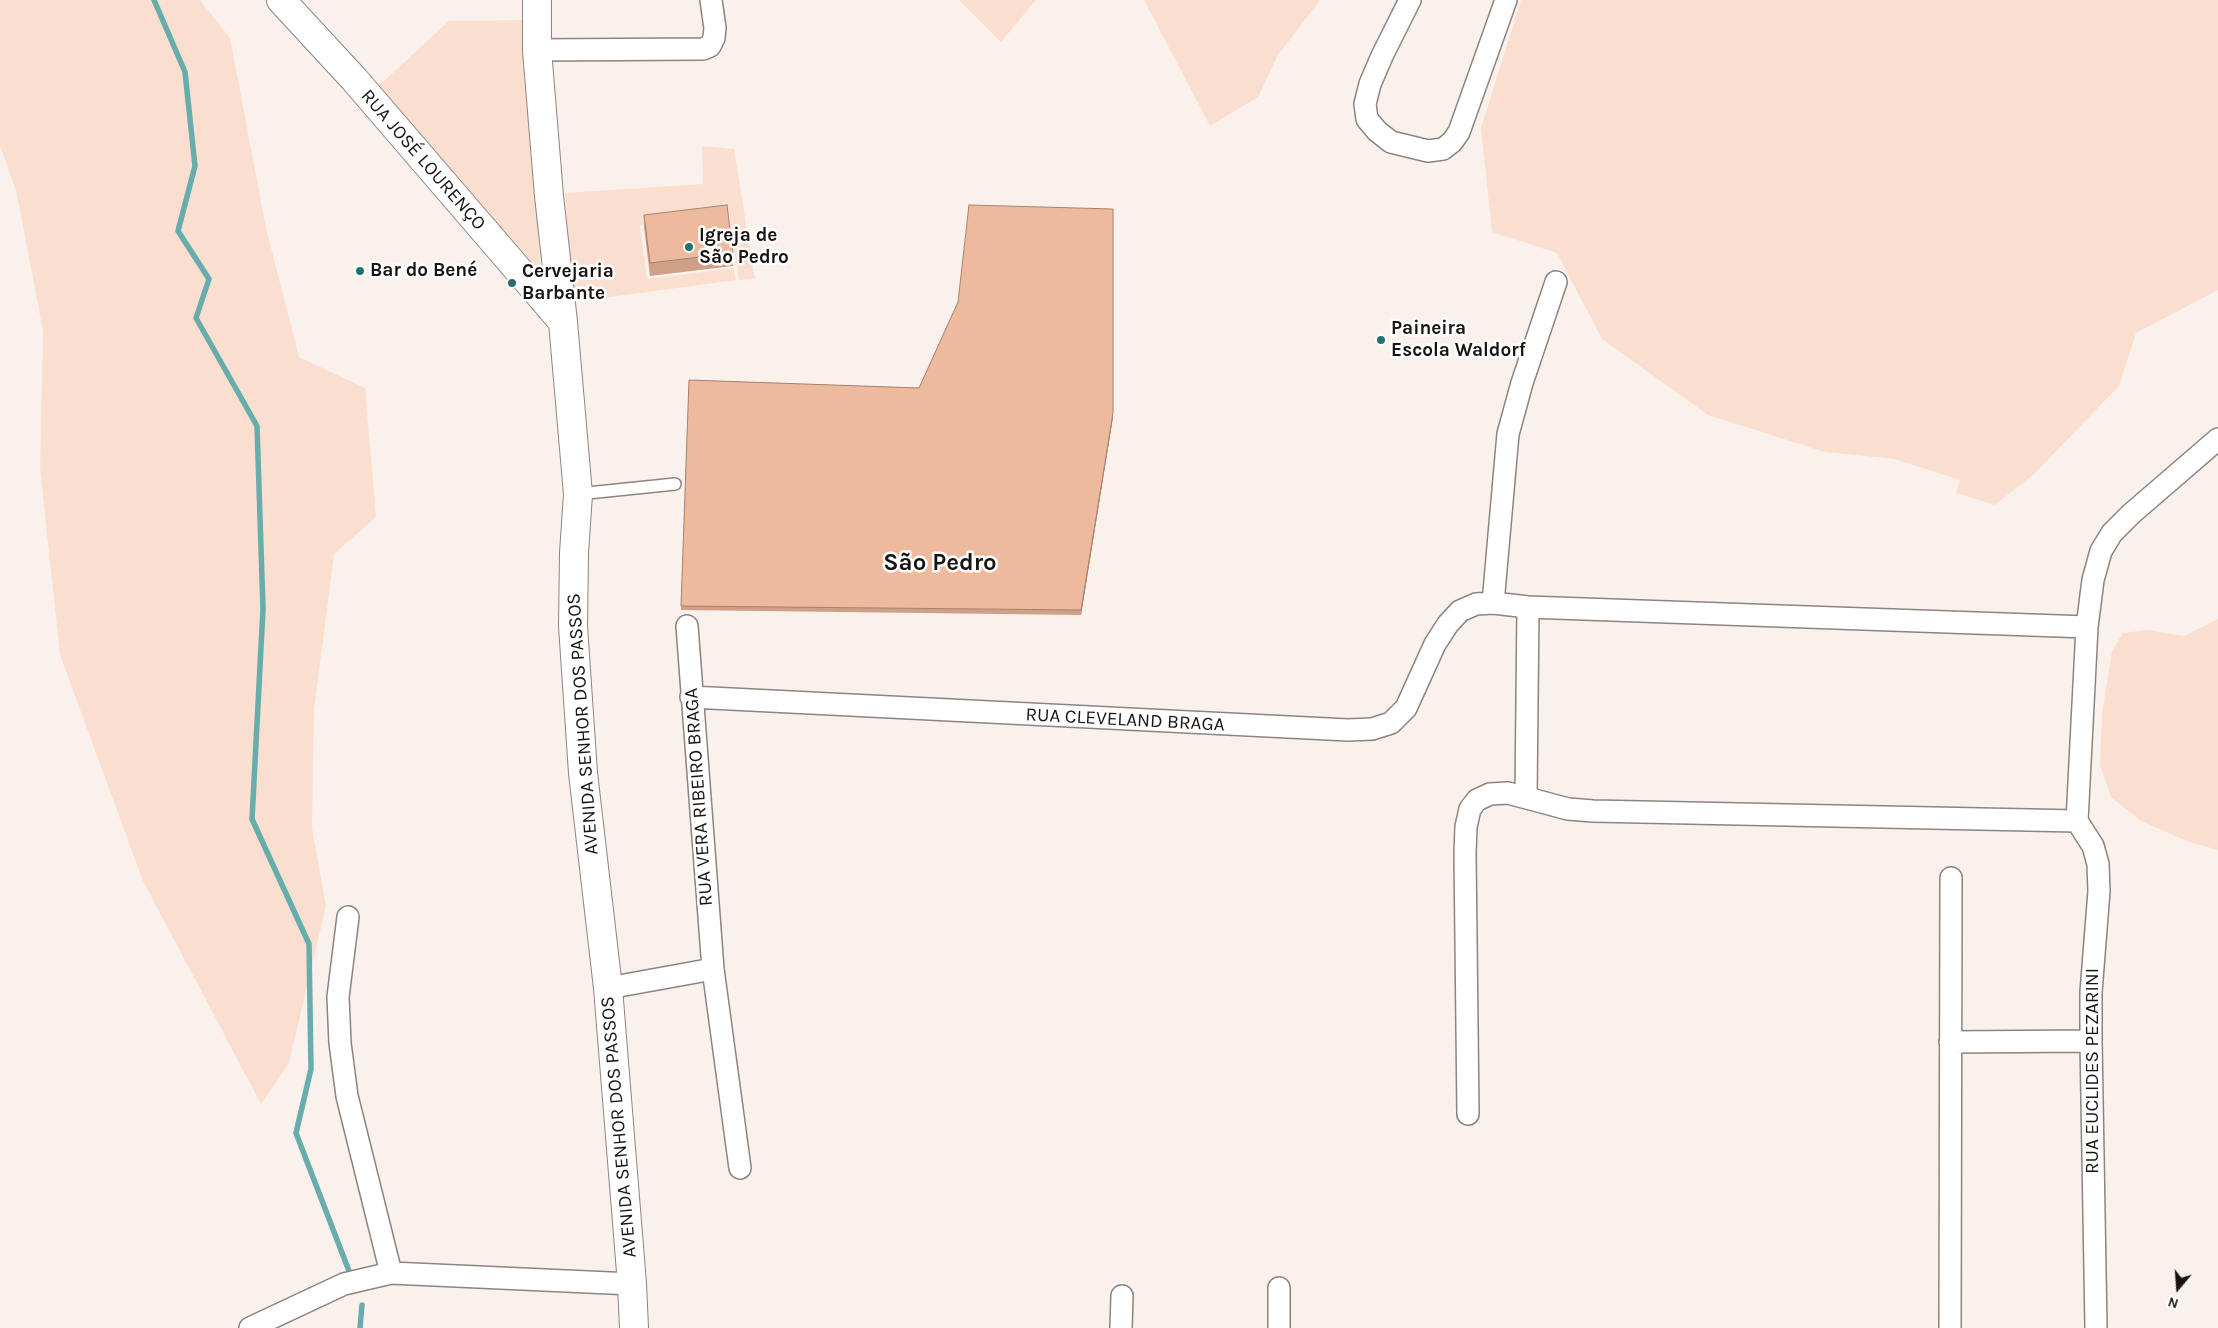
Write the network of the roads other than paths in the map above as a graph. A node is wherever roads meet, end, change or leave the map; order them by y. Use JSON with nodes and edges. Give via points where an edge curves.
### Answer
{"nodes":[{"id":1,"x":281,"y":0,"type":"edge"},
{"id":2,"x":537,"y":0,"type":"edge"},
{"id":3,"x":711,"y":0,"type":"edge"},
{"id":4,"x":1410,"y":0,"type":"edge"},
{"id":5,"x":1506,"y":0,"type":"edge"},
{"id":6,"x":537,"y":50,"type":"junction"},
{"id":7,"x":1556,"y":282,"type":"dead end"},
{"id":8,"x":563,"y":322,"type":"junction"},
{"id":9,"x":2218,"y":439,"type":"edge"},
{"id":10,"x":675,"y":484,"type":"dead end"},
{"id":11,"x":578,"y":494,"type":"junction"},
{"id":12,"x":1493,"y":603,"type":"junction"},
{"id":13,"x":1528,"y":607,"type":"junction"},
{"id":14,"x":687,"y":626,"type":"dead end"},
{"id":15,"x":2087,"y":627,"type":"junction"},
{"id":16,"x":691,"y":697,"type":"junction"},
{"id":17,"x":1526,"y":797,"type":"junction"},
{"id":18,"x":2077,"y":820,"type":"junction"},
{"id":19,"x":1951,"y":878,"type":"dead end"},
{"id":20,"x":348,"y":916,"type":"dead end"},
{"id":21,"x":713,"y":969,"type":"junction"},
{"id":22,"x":608,"y":988,"type":"junction"},
{"id":23,"x":2091,"y":1041,"type":"junction"},
{"id":24,"x":1950,"y":1042,"type":"junction"},
{"id":25,"x":1468,"y":1114,"type":"dead end"},
{"id":26,"x":740,"y":1168,"type":"dead end"},
{"id":27,"x":392,"y":1273,"type":"junction"},
{"id":28,"x":632,"y":1284,"type":"junction"},
{"id":29,"x":1279,"y":1288,"type":"dead end"},
{"id":30,"x":1122,"y":1296,"type":"dead end"},
{"id":31,"x":250,"y":1328,"type":"edge"},
{"id":32,"x":634,"y":1328,"type":"edge"},
{"id":33,"x":1121,"y":1328,"type":"edge"},
{"id":34,"x":1279,"y":1328,"type":"edge"},
{"id":35,"x":1950,"y":1328,"type":"edge"},
{"id":36,"x":2096,"y":1328,"type":"edge"}],
"edges":[{"from":1,"to":8,"type":"street","name":"RUA JOSÉ LOURENÇO","via":[[354,79]]},
{"from":2,"to":6,"type":"street","name":"AVENIDA SENHOR DOS PASSOS"},
{"from":3,"to":6,"type":"street","via":[[714,38],[710,46],[703,49]]},
{"from":4,"to":5,"type":"street","via":[[1370,84],[1365,104],[1367,119],[1390,142],[1428,151],[1443,149],[1459,132]]},
{"from":6,"to":8,"type":"street","name":"AVENIDA SENHOR DOS PASSOS"},
{"from":7,"to":12,"type":"street","via":[[1508,434]]},
{"from":8,"to":11,"type":"street","name":"AVENIDA SENHOR DOS PASSOS"},
{"from":9,"to":15,"type":"street","via":[[2156,491],[2112,534],[2101,551],[2093,580]]},
{"from":10,"to":11,"type":"lane"},
{"from":11,"to":22,"type":"street","name":"AVENIDA SENHOR DOS PASSOS","via":[[573,626],[583,773]]},
{"from":12,"to":13,"type":"street","name":"RUA CLEVELAND BRAGA"},
{"from":12,"to":16,"type":"street","name":"RUA CLEVELAND BRAGA","via":[[1476,604],[1460,611],[1435,644],[1406,708],[1391,723],[1372,729],[1302,729]]},
{"from":13,"to":15,"type":"street","name":"RUA CLEVELAND BRAGA"},
{"from":13,"to":17,"type":"street"},
{"from":14,"to":16,"type":"street","name":"RUA VERA RIBEIRO BRAGA"},
{"from":15,"to":18,"type":"street"},
{"from":16,"to":21,"type":"street","name":"RUA VERA RIBEIRO BRAGA"},
{"from":17,"to":18,"type":"street","via":[[1568,809],[1593,811]]},
{"from":17,"to":25,"type":"street","via":[[1490,794],[1477,800],[1470,809],[1466,827]]},
{"from":18,"to":23,"type":"street","name":"RUA EUCLIDES PEZARINI","via":[[2094,846],[2098,864]]},
{"from":19,"to":24,"type":"street"},
{"from":20,"to":27,"type":"street","via":[[338,997],[346,1096]]},
{"from":21,"to":22,"type":"street"},
{"from":21,"to":26,"type":"street","name":"RUA VERA RIBEIRO BRAGA"},
{"from":22,"to":28,"type":"street","name":"AVENIDA SENHOR DOS PASSOS"},
{"from":23,"to":24,"type":"street"},
{"from":23,"to":36,"type":"street","name":"RUA EUCLIDES PEZARINI"},
{"from":24,"to":35,"type":"street"},
{"from":27,"to":28,"type":"street"},
{"from":27,"to":31,"type":"street","via":[[344,1284]]},
{"from":28,"to":32,"type":"street","name":"AVENIDA SENHOR DOS PASSOS"},
{"from":29,"to":34,"type":"street"},
{"from":30,"to":33,"type":"street"}]}
